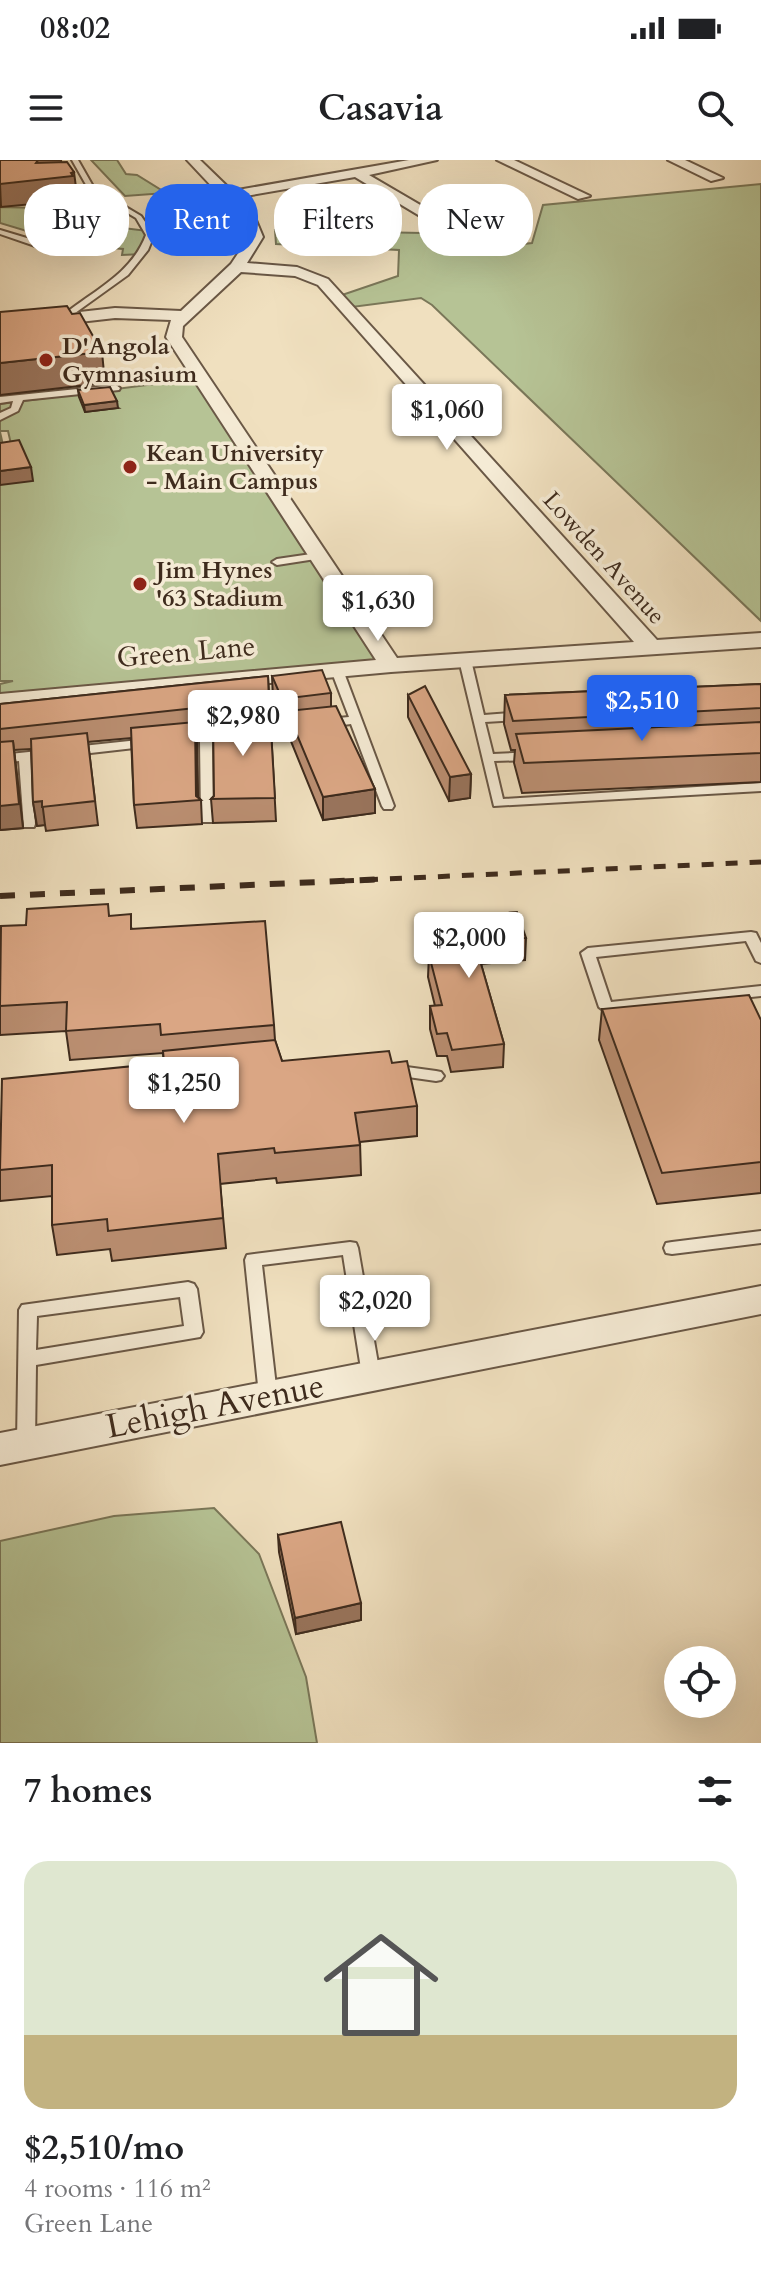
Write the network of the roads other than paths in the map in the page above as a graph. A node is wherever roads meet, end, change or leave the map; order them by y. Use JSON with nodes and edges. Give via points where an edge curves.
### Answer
{"nodes":[{"id":1,"x":75,"y":160,"type":"edge"},
{"id":2,"x":193,"y":160,"type":"edge"},
{"id":3,"x":431,"y":160,"type":"edge"},
{"id":4,"x":503,"y":160,"type":"edge"},
{"id":5,"x":674,"y":160,"type":"edge"},
{"id":6,"x":357,"y":173,"type":"junction"},
{"id":7,"x":716,"y":178,"type":"dead end"},
{"id":8,"x":86,"y":179,"type":"junction"},
{"id":9,"x":72,"y":180,"type":"edge"},
{"id":10,"x":214,"y":184,"type":"edge"},
{"id":11,"x":258,"y":191,"type":"edge"},
{"id":12,"x":583,"y":196,"type":"dead end"},
{"id":13,"x":418,"y":209,"type":"edge"},
{"id":14,"x":0,"y":232,"type":"edge"},
{"id":15,"x":24,"y":240,"type":"edge"},
{"id":16,"x":244,"y":256,"type":"edge"},
{"id":17,"x":237,"y":267,"type":"junction"},
{"id":18,"x":184,"y":316,"type":"junction"},
{"id":19,"x":64,"y":319,"type":"junction"},
{"id":20,"x":0,"y":326,"type":"edge"},
{"id":21,"x":116,"y":388,"type":"dead end"},
{"id":22,"x":19,"y":398,"type":"junction"},
{"id":23,"x":0,"y":400,"type":"edge"},
{"id":24,"x":0,"y":417,"type":"edge"},
{"id":25,"x":318,"y":556,"type":"junction"},
{"id":26,"x":277,"y":562,"type":"dead end"},
{"id":27,"x":761,"y":640,"type":"edge"},
{"id":28,"x":651,"y":647,"type":"junction"},
{"id":29,"x":465,"y":660,"type":"junction"},
{"id":30,"x":391,"y":665,"type":"junction"},
{"id":31,"x":337,"y":670,"type":"junction"},
{"id":32,"x":0,"y":701,"type":"edge"},
{"id":33,"x":541,"y":715,"type":"edge"},
{"id":34,"x":478,"y":719,"type":"junction"},
{"id":35,"x":355,"y":720,"type":"junction"},
{"id":36,"x":206,"y":737,"type":"junction"},
{"id":37,"x":549,"y":755,"type":"edge"},
{"id":38,"x":25,"y":756,"type":"junction"},
{"id":39,"x":488,"y":758,"type":"junction"},
{"id":40,"x":0,"y":759,"type":"edge"},
{"id":41,"x":761,"y":787,"type":"edge"},
{"id":42,"x":388,"y":806,"type":"dead end"},
{"id":43,"x":207,"y":819,"type":"dead end"},
{"id":44,"x":29,"y":824,"type":"dead end"},
{"id":45,"x":761,"y":958,"type":"edge"},
{"id":46,"x":761,"y":991,"type":"edge"},
{"id":47,"x":379,"y":1068,"type":"edge"},
{"id":48,"x":436,"y":1076,"type":"dead end"},
{"id":49,"x":761,"y":1237,"type":"edge"},
{"id":50,"x":672,"y":1248,"type":"dead end"},
{"id":51,"x":761,"y":1300,"type":"edge"},
{"id":52,"x":29,"y":1359,"type":"junction"},
{"id":53,"x":371,"y":1375,"type":"junction"},
{"id":54,"x":268,"y":1395,"type":"junction"},
{"id":55,"x":13,"y":1446,"type":"edge"}],
"edges":[{"from":1,"to":8,"type":"lane"},
{"from":2,"to":10,"type":"street"},
{"from":3,"to":6,"type":"street"},
{"from":4,"to":12,"type":"street"},
{"from":5,"to":7,"type":"street"},
{"from":6,"to":11,"type":"street"},
{"from":6,"to":13,"type":"street"},
{"from":8,"to":9,"type":"lane"},
{"from":8,"to":19,"type":"lane","via":[[99,195],[139,217],[150,235],[146,251],[111,286]]},
{"from":14,"to":15,"type":"lane"},
{"from":16,"to":17,"type":"street"},
{"from":17,"to":18,"type":"street"},
{"from":17,"to":28,"type":"street","name":"Lowden Avenue","via":[[297,272],[323,282]]},
{"from":18,"to":19,"type":"street","via":[[115,313]]},
{"from":18,"to":25,"type":"street","via":[[175,325],[174,337]]},
{"from":19,"to":20,"type":"street"},
{"from":21,"to":22,"type":"lane"},
{"from":22,"to":23,"type":"lane"},
{"from":22,"to":24,"type":"lane","via":[[15,409]]},
{"from":25,"to":26,"type":"lane"},
{"from":25,"to":30,"type":"street"},
{"from":27,"to":28,"type":"street","name":"Green Lane"},
{"from":28,"to":29,"type":"street","name":"Green Lane"},
{"from":29,"to":30,"type":"street","name":"Green Lane"},
{"from":29,"to":34,"type":"lane"},
{"from":30,"to":31,"type":"street","name":"Green Lane"},
{"from":31,"to":32,"type":"street","name":"Green Lane"},
{"from":31,"to":35,"type":"lane"},
{"from":33,"to":34,"type":"lane"},
{"from":34,"to":39,"type":"lane"},
{"from":35,"to":36,"type":"lane"},
{"from":35,"to":42,"type":"lane"},
{"from":36,"to":38,"type":"lane"},
{"from":36,"to":43,"type":"lane"},
{"from":37,"to":39,"type":"lane"},
{"from":38,"to":40,"type":"lane"},
{"from":38,"to":44,"type":"lane"},
{"from":39,"to":41,"type":"lane","via":[[498,803]]},
{"from":45,"to":46,"type":"lane","via":[[751,936],[588,953],[606,1007]]},
{"from":47,"to":48,"type":"lane"},
{"from":49,"to":50,"type":"lane"},
{"from":51,"to":53,"type":"street","name":"Lehigh Avenue"},
{"from":52,"to":52,"type":"lane","via":[[28,1310],[188,1289],[194,1332]]},
{"from":52,"to":55,"type":"lane"},
{"from":53,"to":54,"type":"street","name":"Lehigh Avenue"},
{"from":53,"to":54,"type":"lane","via":[[350,1248],[253,1260]]},
{"from":54,"to":55,"type":"street","name":"Lehigh Avenue"}]}
